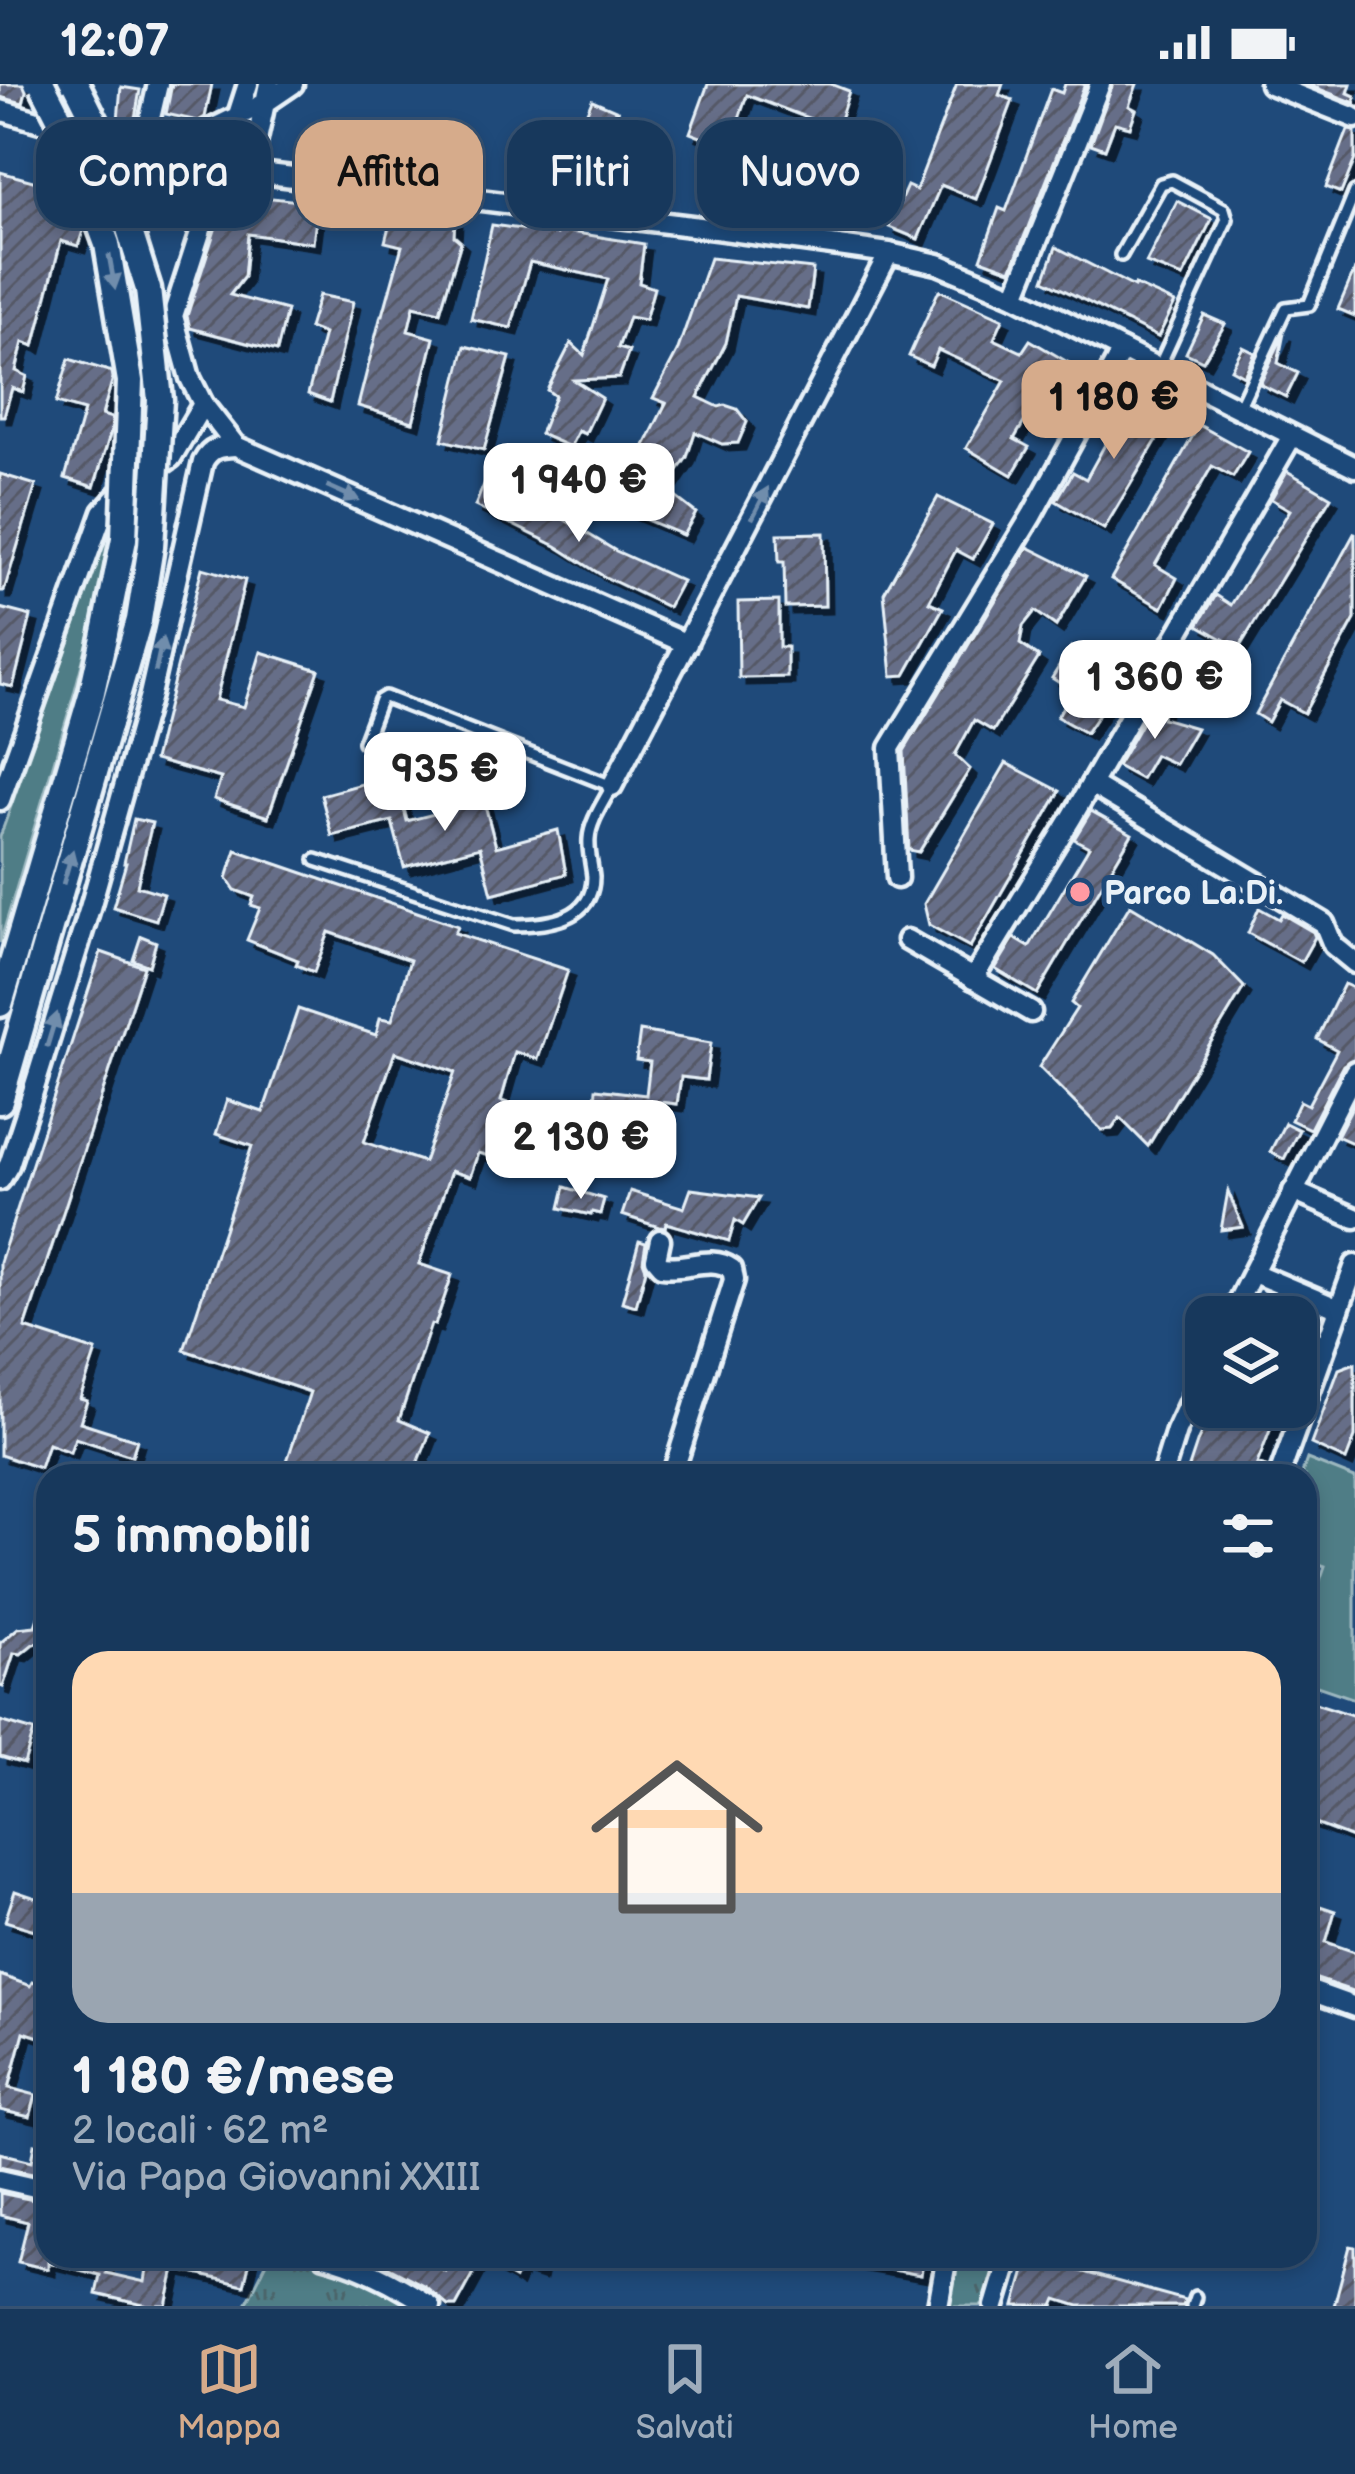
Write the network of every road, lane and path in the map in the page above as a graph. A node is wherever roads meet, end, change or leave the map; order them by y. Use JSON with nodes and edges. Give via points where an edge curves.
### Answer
{"nodes":[{"id":1,"x":42,"y":84,"type":"edge"},
{"id":2,"x":76,"y":84,"type":"edge"},
{"id":3,"x":158,"y":84,"type":"edge"},
{"id":4,"x":248,"y":84,"type":"edge"},
{"id":5,"x":293,"y":84,"type":"edge"},
{"id":6,"x":1100,"y":84,"type":"edge"},
{"id":7,"x":1270,"y":84,"type":"edge"},
{"id":8,"x":267,"y":94,"type":"edge"},
{"id":9,"x":0,"y":110,"type":"edge"},
{"id":10,"x":239,"y":117,"type":"junction"},
{"id":11,"x":1355,"y":118,"type":"edge"},
{"id":12,"x":150,"y":120,"type":"edge"},
{"id":13,"x":233,"y":120,"type":"edge"},
{"id":14,"x":238,"y":120,"type":"edge"},
{"id":15,"x":36,"y":121,"type":"edge"},
{"id":16,"x":271,"y":175,"type":"edge"},
{"id":17,"x":1355,"y":191,"type":"edge"},
{"id":18,"x":201,"y":228,"type":"edge"},
{"id":19,"x":889,"y":253,"type":"junction"},
{"id":20,"x":1121,"y":255,"type":"dead end"},
{"id":21,"x":1016,"y":296,"type":"junction"},
{"id":22,"x":1122,"y":350,"type":"junction"},
{"id":23,"x":1158,"y":369,"type":"junction"},
{"id":24,"x":203,"y":404,"type":"junction"},
{"id":25,"x":1238,"y":410,"type":"junction"},
{"id":26,"x":1292,"y":436,"type":"junction"},
{"id":27,"x":236,"y":446,"type":"junction"},
{"id":28,"x":1355,"y":466,"type":"edge"},
{"id":29,"x":687,"y":644,"type":"junction"},
{"id":30,"x":364,"y":742,"type":"dead end"},
{"id":31,"x":1091,"y":784,"type":"junction"},
{"id":32,"x":612,"y":786,"type":"junction"},
{"id":33,"x":0,"y":800,"type":"edge"},
{"id":34,"x":316,"y":860,"type":"dead end"},
{"id":35,"x":897,"y":878,"type":"dead end"},
{"id":36,"x":907,"y":940,"type":"dead end"},
{"id":37,"x":1355,"y":963,"type":"edge"},
{"id":38,"x":973,"y":979,"type":"junction"},
{"id":39,"x":0,"y":1004,"type":"edge"},
{"id":40,"x":1031,"y":1012,"type":"dead end"},
{"id":41,"x":1355,"y":1071,"type":"edge"},
{"id":42,"x":0,"y":1101,"type":"edge"},
{"id":43,"x":0,"y":1180,"type":"edge"},
{"id":44,"x":1293,"y":1191,"type":"junction"},
{"id":45,"x":1355,"y":1218,"type":"edge"},
{"id":46,"x":660,"y":1240,"type":"dead end"},
{"id":47,"x":1355,"y":1265,"type":"edge"},
{"id":48,"x":1254,"y":1273,"type":"junction"},
{"id":49,"x":1242,"y":1296,"type":"edge"},
{"id":50,"x":1340,"y":1309,"type":"junction"},
{"id":51,"x":1317,"y":1342,"type":"edge"},
{"id":52,"x":1325,"y":1346,"type":"junction"},
{"id":53,"x":1185,"y":1412,"type":"edge"},
{"id":54,"x":676,"y":1464,"type":"edge"},
{"id":55,"x":1166,"y":1464,"type":"edge"},
{"id":56,"x":1283,"y":1464,"type":"edge"},
{"id":57,"x":1317,"y":1993,"type":"edge"},
{"id":58,"x":1355,"y":2007,"type":"edge"},
{"id":59,"x":0,"y":2179,"type":"edge"},
{"id":60,"x":36,"y":2187,"type":"edge"},
{"id":61,"x":361,"y":2268,"type":"edge"},
{"id":62,"x":945,"y":2268,"type":"edge"},
{"id":63,"x":1006,"y":2268,"type":"edge"},
{"id":64,"x":430,"y":2306,"type":"edge"},
{"id":65,"x":938,"y":2306,"type":"edge"},
{"id":66,"x":995,"y":2306,"type":"edge"}],
"edges":[{"from":1,"to":39,"type":"main road","one_way":true,"bridge":true,"via":[[107,244],[130,381],[124,539],[92,692]]},
{"from":42,"to":2,"type":"main road","one_way":true,"bridge":true,"via":[[139,620],[151,546],[160,400],[148,289]]},
{"from":3,"to":12,"type":"street"},
{"from":4,"to":10,"type":"street"},
{"from":5,"to":8,"type":"street"},
{"from":6,"to":21,"type":"street"},
{"from":7,"to":11,"type":"street"},
{"from":8,"to":10,"type":"street"},
{"from":9,"to":15,"type":"street"},
{"from":10,"to":13,"type":"street"},
{"from":10,"to":14,"type":"street"},
{"from":16,"to":19,"type":"street"},
{"from":17,"to":25,"type":"lane","via":[[1309,305],[1286,308]]},
{"from":18,"to":24,"type":"street","via":[[173,316]]},
{"from":19,"to":21,"type":"street"},
{"from":29,"to":19,"type":"street","one_way":true},
{"from":20,"to":23,"type":"lane","via":[[1161,184],[1172,181],[1227,219]]},
{"from":21,"to":22,"type":"street"},
{"from":22,"to":23,"type":"street"},
{"from":22,"to":35,"type":"street","via":[[890,748]]},
{"from":23,"to":25,"type":"street"},
{"from":24,"to":27,"type":"street"},
{"from":24,"to":33,"type":"street","via":[[171,458],[104,512]]},
{"from":25,"to":26,"type":"street"},
{"from":26,"to":28,"type":"street"},
{"from":26,"to":31,"type":"street"},
{"from":27,"to":29,"type":"street","one_way":true},
{"from":43,"to":27,"type":"street","one_way":true,"via":[[103,865],[203,462],[218,447]]},
{"from":29,"to":32,"type":"street"},
{"from":30,"to":32,"type":"lane","via":[[385,697]]},
{"from":31,"to":37,"type":"street","via":[[1324,923],[1333,945]]},
{"from":31,"to":38,"type":"street"},
{"from":32,"to":34,"type":"lane","via":[[589,837],[591,895],[574,916],[514,925]]},
{"from":36,"to":38,"type":"street"},
{"from":38,"to":40,"type":"street"},
{"from":41,"to":44,"type":"street"},
{"from":44,"to":45,"type":"street"},
{"from":44,"to":48,"type":"street"},
{"from":46,"to":54,"type":"street","via":[[662,1266],[717,1261],[732,1268],[734,1280]]},
{"from":47,"to":50,"type":"street"},
{"from":48,"to":49,"type":"street"},
{"from":48,"to":50,"type":"street"},
{"from":50,"to":52,"type":"street"},
{"from":51,"to":52,"type":"street"},
{"from":52,"to":56,"type":"street"},
{"from":53,"to":55,"type":"street"},
{"from":57,"to":58,"type":"street"},
{"from":59,"to":60,"type":"street"},
{"from":61,"to":64,"type":"street"},
{"from":62,"to":65,"type":"street"},
{"from":63,"to":66,"type":"street"}]}
